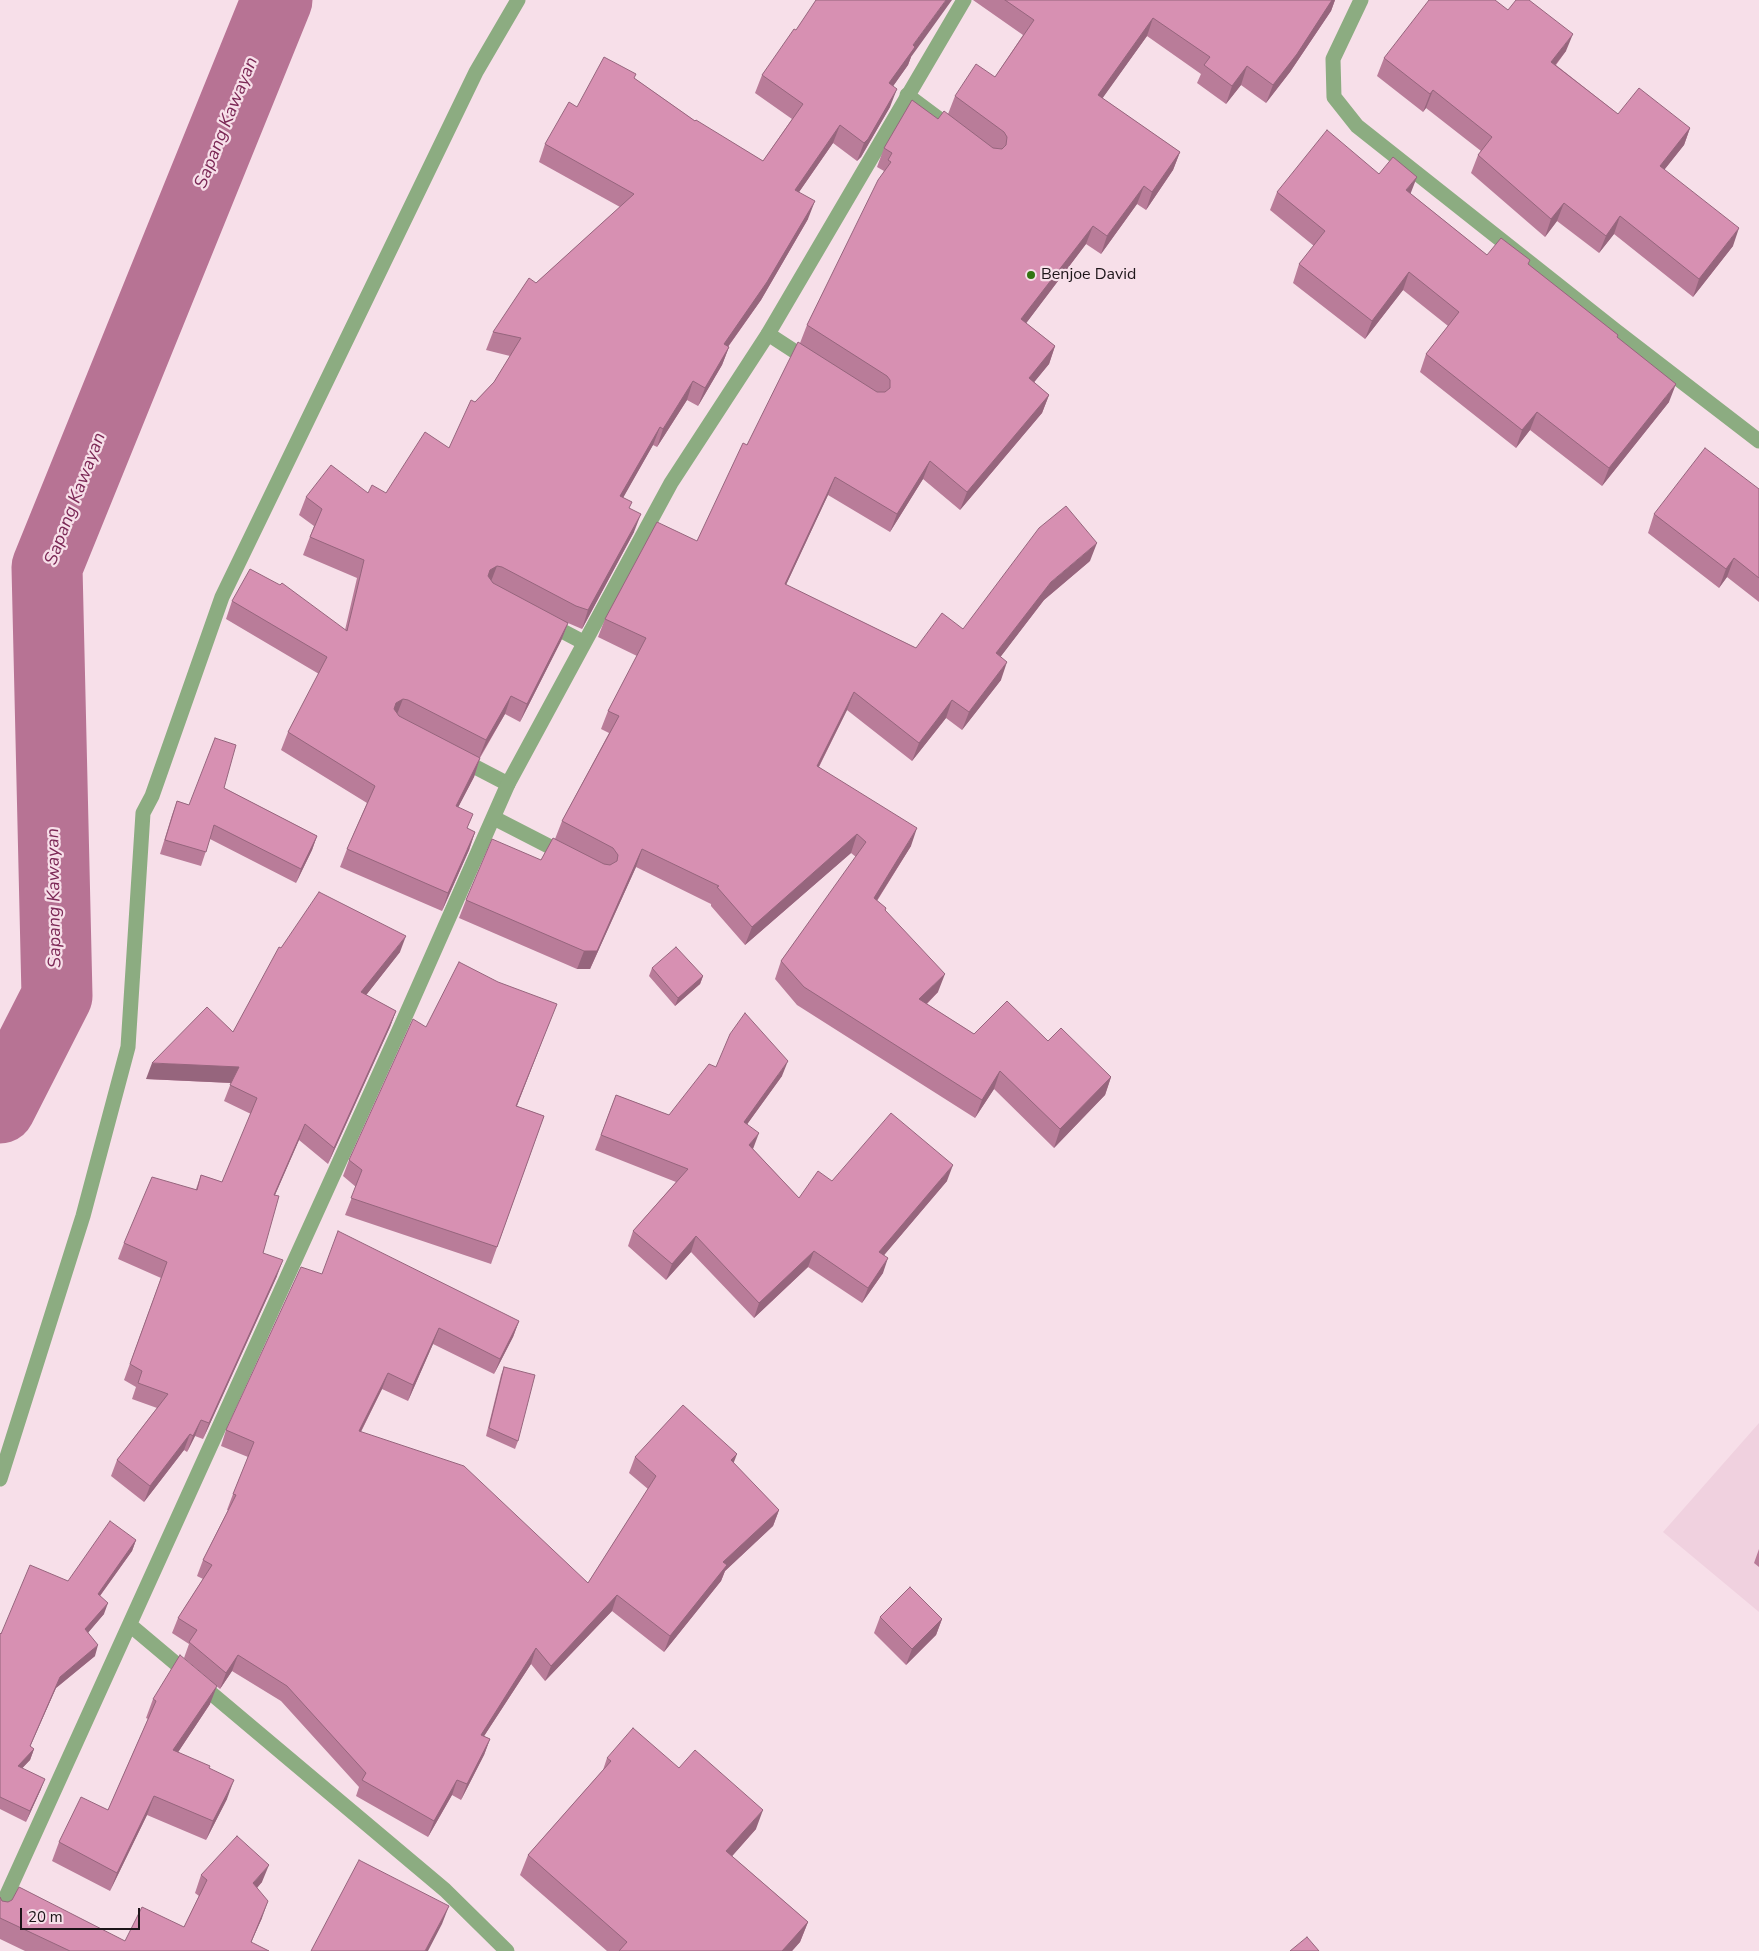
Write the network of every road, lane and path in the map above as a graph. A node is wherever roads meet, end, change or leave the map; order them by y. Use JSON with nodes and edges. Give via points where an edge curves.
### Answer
{"nodes":[{"id":1,"x":518,"y":0,"type":"edge"},
{"id":2,"x":964,"y":0,"type":"edge"},
{"id":3,"x":1361,"y":0,"type":"edge"},
{"id":4,"x":907,"y":95,"type":"junction"},
{"id":5,"x":969,"y":141,"type":"edge"},
{"id":6,"x":768,"y":334,"type":"junction"},
{"id":7,"x":826,"y":371,"type":"edge"},
{"id":8,"x":1759,"y":441,"type":"edge"},
{"id":9,"x":533,"y":615,"type":"edge"},
{"id":10,"x":583,"y":642,"type":"junction"},
{"id":11,"x":448,"y":753,"type":"edge"},
{"id":12,"x":508,"y":784,"type":"junction"},
{"id":13,"x":494,"y":818,"type":"junction"},
{"id":14,"x":577,"y":861,"type":"edge"},
{"id":15,"x":0,"y":1479,"type":"edge"},
{"id":16,"x":130,"y":1624,"type":"junction"},
{"id":17,"x":0,"y":1910,"type":"edge"},
{"id":18,"x":507,"y":1951,"type":"edge"}],
"edges":[{"from":1,"to":15,"type":"street","via":[[476,72],[222,597],[152,796],[143,813],[128,1047],[83,1216]]},
{"from":2,"to":4,"type":"street"},
{"from":3,"to":8,"type":"street","via":[[1333,59],[1334,98],[1357,126]]},
{"from":4,"to":5,"type":"street"},
{"from":4,"to":6,"type":"street"},
{"from":6,"to":7,"type":"street"},
{"from":6,"to":10,"type":"street","via":[[671,484]]},
{"from":9,"to":10,"type":"street"},
{"from":10,"to":12,"type":"street"},
{"from":11,"to":12,"type":"street"},
{"from":12,"to":13,"type":"street"},
{"from":13,"to":14,"type":"street"},
{"from":13,"to":16,"type":"street"},
{"from":16,"to":17,"type":"street"},
{"from":16,"to":18,"type":"street","via":[[445,1890]]}]}
